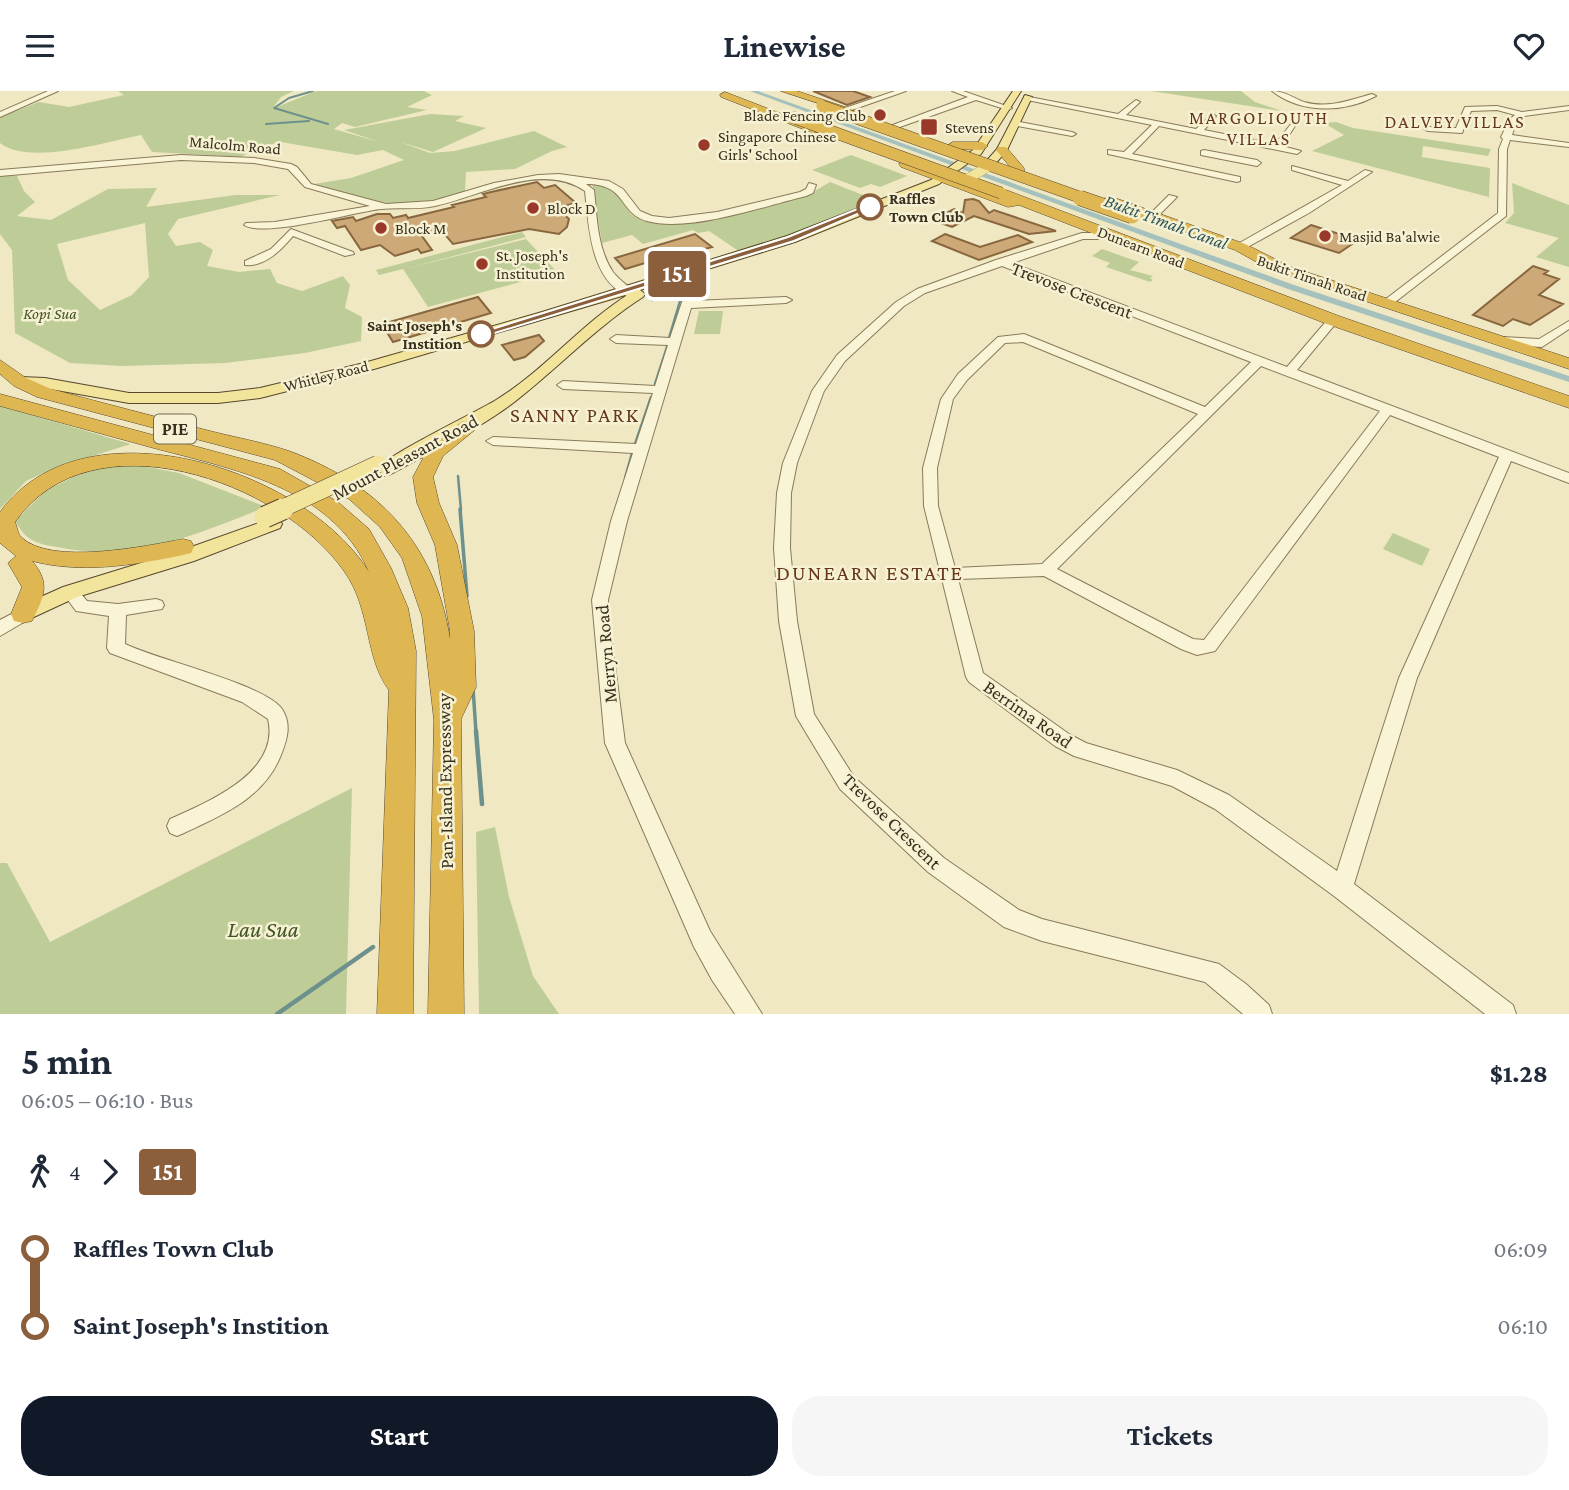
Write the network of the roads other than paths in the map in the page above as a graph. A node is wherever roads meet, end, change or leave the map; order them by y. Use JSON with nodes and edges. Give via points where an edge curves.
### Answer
{"nodes":[{"id":1,"x":54,"y":91,"type":"edge"},
{"id":2,"x":713,"y":91,"type":"edge"},
{"id":3,"x":780,"y":91,"type":"edge"},
{"id":4,"x":786,"y":91,"type":"edge"},
{"id":5,"x":902,"y":91,"type":"edge"},
{"id":6,"x":956,"y":91,"type":"edge"},
{"id":7,"x":1017,"y":91,"type":"edge"},
{"id":8,"x":1276,"y":91,"type":"edge"},
{"id":9,"x":804,"y":93,"type":"edge"},
{"id":10,"x":725,"y":95,"type":"junction"},
{"id":11,"x":1029,"y":95,"type":"edge"},
{"id":12,"x":1372,"y":96,"type":"dead end"},
{"id":13,"x":974,"y":97,"type":"junction"},
{"id":14,"x":1136,"y":102,"type":"dead end"},
{"id":15,"x":1008,"y":108,"type":"junction"},
{"id":16,"x":846,"y":109,"type":"junction"},
{"id":17,"x":1566,"y":110,"type":"edge"},
{"id":18,"x":1522,"y":114,"type":"junction"},
{"id":19,"x":0,"y":115,"type":"edge"},
{"id":20,"x":1119,"y":116,"type":"junction"},
{"id":21,"x":1212,"y":116,"type":"dead end"},
{"id":22,"x":1015,"y":123,"type":"junction"},
{"id":23,"x":1157,"y":124,"type":"junction"},
{"id":24,"x":1291,"y":125,"type":"dead end"},
{"id":25,"x":894,"y":126,"type":"junction"},
{"id":26,"x":1428,"y":129,"type":"dead end"},
{"id":27,"x":1198,"y":132,"type":"junction"},
{"id":28,"x":1072,"y":134,"type":"dead end"},
{"id":29,"x":1219,"y":136,"type":"junction"},
{"id":30,"x":1505,"y":137,"type":"junction"},
{"id":31,"x":1569,"y":145,"type":"edge"},
{"id":32,"x":1277,"y":147,"type":"junction"},
{"id":33,"x":1002,"y":150,"type":"junction"},
{"id":34,"x":1297,"y":151,"type":"dead end"},
{"id":35,"x":1111,"y":152,"type":"dead end"},
{"id":36,"x":1204,"y":153,"type":"junction"},
{"id":37,"x":974,"y":154,"type":"junction"},
{"id":38,"x":1125,"y":156,"type":"junction"},
{"id":39,"x":1257,"y":163,"type":"dead end"},
{"id":40,"x":989,"y":165,"type":"junction"},
{"id":41,"x":1295,"y":168,"type":"dead end"},
{"id":42,"x":1190,"y":169,"type":"junction"},
{"id":43,"x":925,"y":171,"type":"junction"},
{"id":44,"x":1020,"y":171,"type":"junction"},
{"id":45,"x":1368,"y":172,"type":"dead end"},
{"id":46,"x":0,"y":173,"type":"edge"},
{"id":47,"x":955,"y":178,"type":"junction"},
{"id":48,"x":1237,"y":179,"type":"dead end"},
{"id":49,"x":577,"y":182,"type":"junction"},
{"id":50,"x":1349,"y":184,"type":"junction"},
{"id":51,"x":812,"y":185,"type":"dead end"},
{"id":52,"x":915,"y":189,"type":"junction"},
{"id":53,"x":932,"y":193,"type":"junction"},
{"id":54,"x":1172,"y":197,"type":"dead end"},
{"id":55,"x":1011,"y":203,"type":"junction"},
{"id":56,"x":382,"y":207,"type":"junction"},
{"id":57,"x":1153,"y":216,"type":"junction"},
{"id":58,"x":249,"y":225,"type":"dead end"},
{"id":59,"x":290,"y":228,"type":"junction"},
{"id":60,"x":1092,"y":234,"type":"junction"},
{"id":61,"x":1240,"y":247,"type":"junction"},
{"id":62,"x":349,"y":254,"type":"dead end"},
{"id":63,"x":249,"y":263,"type":"dead end"},
{"id":64,"x":1000,"y":263,"type":"junction"},
{"id":65,"x":1286,"y":270,"type":"junction"},
{"id":66,"x":696,"y":275,"type":"junction"},
{"id":67,"x":628,"y":292,"type":"junction"},
{"id":68,"x":786,"y":300,"type":"dead end"},
{"id":69,"x":1386,"y":304,"type":"junction"},
{"id":70,"x":687,"y":305,"type":"junction"},
{"id":71,"x":1334,"y":320,"type":"junction"},
{"id":72,"x":1569,"y":324,"type":"edge"},
{"id":73,"x":616,"y":339,"type":"dead end"},
{"id":74,"x":1496,"y":340,"type":"junction"},
{"id":75,"x":675,"y":342,"type":"junction"},
{"id":76,"x":1542,"y":342,"type":"junction"},
{"id":77,"x":1259,"y":361,"type":"junction"},
{"id":78,"x":1569,"y":364,"type":"edge"},
{"id":79,"x":0,"y":365,"type":"edge"},
{"id":80,"x":1289,"y":372,"type":"junction"},
{"id":81,"x":20,"y":382,"type":"junction"},
{"id":82,"x":563,"y":386,"type":"dead end"},
{"id":83,"x":660,"y":390,"type":"junction"},
{"id":84,"x":0,"y":400,"type":"edge"},
{"id":85,"x":1569,"y":402,"type":"edge"},
{"id":86,"x":1387,"y":410,"type":"junction"},
{"id":87,"x":1208,"y":413,"type":"junction"},
{"id":88,"x":469,"y":425,"type":"junction"},
{"id":89,"x":493,"y":440,"type":"dead end"},
{"id":90,"x":641,"y":449,"type":"junction"},
{"id":91,"x":1507,"y":455,"type":"junction"},
{"id":92,"x":382,"y":467,"type":"junction"},
{"id":93,"x":1569,"y":478,"type":"edge"},
{"id":94,"x":269,"y":521,"type":"junction"},
{"id":95,"x":183,"y":547,"type":"joint"},
{"id":96,"x":10,"y":558,"type":"edge"},
{"id":97,"x":148,"y":566,"type":"junction"},
{"id":98,"x":1046,"y":571,"type":"junction"},
{"id":99,"x":946,"y":574,"type":"junction"},
{"id":100,"x":70,"y":592,"type":"junction"},
{"id":101,"x":156,"y":605,"type":"dead end"},
{"id":102,"x":118,"y":610,"type":"junction"},
{"id":103,"x":23,"y":614,"type":"junction"},
{"id":104,"x":0,"y":629,"type":"edge"},
{"id":105,"x":405,"y":690,"type":"junction"},
{"id":106,"x":448,"y":720,"type":"junction"},
{"id":107,"x":177,"y":826,"type":"dead end"},
{"id":108,"x":1342,"y":888,"type":"junction"},
{"id":109,"x":394,"y":1014,"type":"edge"},
{"id":110,"x":446,"y":1014,"type":"edge"},
{"id":111,"x":751,"y":1014,"type":"edge"},
{"id":112,"x":1260,"y":1014,"type":"edge"},
{"id":113,"x":1504,"y":1014,"type":"edge"}],
"edges":[{"from":1,"to":19,"type":"street"},
{"from":2,"to":10,"type":"highway","name":"Dunearn Road"},
{"from":3,"to":65,"type":"highway","name":"Bukit Timah Road","bridge":true},
{"from":4,"to":9,"type":"highway"},
{"from":5,"to":16,"type":"street"},
{"from":6,"to":13,"type":"street"},
{"from":7,"to":15,"type":"main road","name":"Whitley Road"},
{"from":8,"to":12,"type":"street","via":[[1310,107],[1342,105]]},
{"from":9,"to":16,"type":"highway"},
{"from":10,"to":43,"type":"highway"},
{"from":10,"to":60,"type":"highway","name":"Dunearn Road","bridge":true},
{"from":11,"to":20,"type":"street"},
{"from":11,"to":22,"type":"main road","name":"Whitley Road"},
{"from":13,"to":15,"type":"street"},
{"from":13,"to":25,"type":"street"},
{"from":14,"to":20,"type":"street"},
{"from":15,"to":37,"type":"main road","name":"Whitley Road"},
{"from":16,"to":25,"type":"highway"},
{"from":17,"to":18,"type":"street"},
{"from":18,"to":26,"type":"street","via":[[1497,108],[1468,109],[1459,131]]},
{"from":18,"to":30,"type":"street"},
{"from":20,"to":23,"type":"street"},
{"from":21,"to":27,"type":"street"},
{"from":22,"to":28,"type":"street"},
{"from":22,"to":33,"type":"main road","name":"Whitley Road"},
{"from":23,"to":27,"type":"street"},
{"from":23,"to":38,"type":"street"},
{"from":24,"to":32,"type":"street"},
{"from":25,"to":37,"type":"highway"},
{"from":27,"to":29,"type":"street"},
{"from":29,"to":32,"type":"street"},
{"from":29,"to":36,"type":"street"},
{"from":30,"to":31,"type":"street"},
{"from":30,"to":69,"type":"street","via":[[1503,214]]},
{"from":32,"to":34,"type":"street"},
{"from":33,"to":40,"type":"main road","name":"Whitley Road"},
{"from":33,"to":44,"type":"highway"},
{"from":35,"to":38,"type":"street"},
{"from":36,"to":39,"type":"street"},
{"from":36,"to":42,"type":"street"},
{"from":37,"to":40,"type":"highway"},
{"from":37,"to":47,"type":"main road","name":"Whitley Road"},
{"from":38,"to":42,"type":"street"},
{"from":40,"to":44,"type":"highway"},
{"from":40,"to":47,"type":"main road","name":"Whitley Road","bridge":true},
{"from":41,"to":50,"type":"street"},
{"from":42,"to":48,"type":"street"},
{"from":43,"to":47,"type":"highway"},
{"from":43,"to":52,"type":"highway","via":[[928,181]]},
{"from":44,"to":57,"type":"highway"},
{"from":45,"to":50,"type":"street"},
{"from":46,"to":56,"type":"street","name":"Malcolm Road","via":[[145,157],[232,157],[291,167],[305,184]]},
{"from":47,"to":52,"type":"main road","name":"Whitley Road"},
{"from":47,"to":53,"type":"main road","name":"Whitley Road"},
{"from":47,"to":55,"type":"highway"},
{"from":49,"to":51,"type":"street","name":"Malcolm Road","via":[[618,188],[636,213],[657,222],[748,208],[803,194]]},
{"from":49,"to":56,"type":"street","name":"Malcolm Road","via":[[533,179],[485,187],[430,204]]},
{"from":49,"to":67,"type":"street","via":[[589,190],[592,234],[600,255]]},
{"from":50,"to":61,"type":"street"},
{"from":52,"to":67,"type":"main road","name":"Whitley Road","via":[[791,239]]},
{"from":53,"to":55,"type":"highway","via":[[962,192]]},
{"from":53,"to":66,"type":"main road","name":"Whitley Road","via":[[792,248]]},
{"from":54,"to":57,"type":"street"},
{"from":55,"to":60,"type":"highway"},
{"from":56,"to":59,"type":"street"},
{"from":57,"to":61,"type":"highway"},
{"from":58,"to":59,"type":"street"},
{"from":59,"to":62,"type":"street"},
{"from":59,"to":63,"type":"street","via":[[275,251]]},
{"from":60,"to":64,"type":"street"},
{"from":60,"to":71,"type":"highway"},
{"from":61,"to":65,"type":"highway"},
{"from":64,"to":77,"type":"street","name":"Trevose Crescent"},
{"from":64,"to":112,"type":"street","name":"Trevose Crescent","via":[[932,285],[900,304],[841,358],[818,391],[790,463],[781,526],[788,621],[805,716],[847,783],[936,865],[1012,919],[1035,929],[1211,972]]},
{"from":65,"to":69,"type":"highway","name":"Bukit Timah Road"},
{"from":66,"to":67,"type":"main road","name":"Whitley Road"},
{"from":66,"to":70,"type":"street","name":"Merryn Road"},
{"from":67,"to":81,"type":"main road","name":"Whitley Road","via":[[260,393],[129,398]]},
{"from":67,"to":88,"type":"main road","name":"Mount Pleasant Road","via":[[553,364]]},
{"from":67,"to":92,"type":"main road","name":"Mount Pleasant Road","via":[[495,398]]},
{"from":68,"to":70,"type":"street"},
{"from":69,"to":74,"type":"highway","name":"Bukit Timah Road"},
{"from":70,"to":75,"type":"street","name":"Merryn Road"},
{"from":71,"to":80,"type":"street"},
{"from":71,"to":85,"type":"highway"},
{"from":72,"to":76,"type":"street"},
{"from":73,"to":75,"type":"street"},
{"from":74,"to":76,"type":"street"},
{"from":74,"to":78,"type":"highway","name":"Bukit Timah Road"},
{"from":75,"to":83,"type":"street","name":"Merryn Road"},
{"from":76,"to":78,"type":"street"},
{"from":77,"to":80,"type":"street","name":"Trevose Crescent"},
{"from":77,"to":87,"type":"street"},
{"from":79,"to":81,"type":"highway","name":"Pan-Island Expressway","number":"PIE"},
{"from":80,"to":86,"type":"street","name":"Trevose Crescent"},
{"from":81,"to":106,"type":"highway","name":"Pan-Island Expressway","number":"PIE","via":[[44,393],[282,456],[356,494],[387,522],[413,556],[434,616]]},
{"from":82,"to":83,"type":"street"},
{"from":83,"to":90,"type":"street","name":"Merryn Road"},
{"from":84,"to":105,"type":"highway","name":"Pan-Island Expressway","number":"PIE","via":[[273,474],[330,507],[360,534],[396,608]]},
{"from":86,"to":91,"type":"street","name":"Trevose Crescent"},
{"from":86,"to":98,"type":"street","via":[[1209,646],[1187,644]]},
{"from":87,"to":98,"type":"street"},
{"from":87,"to":99,"type":"street","name":"Berrima Road","via":[[1024,338],[1002,340],[962,377],[947,399],[939,430],[930,468],[931,506]]},
{"from":88,"to":92,"type":"main road","name":"Mount Pleasant Road"},
{"from":88,"to":106,"type":"highway","via":[[435,453],[423,477],[428,503],[446,545],[462,631],[463,687]]},
{"from":89,"to":90,"type":"street"},
{"from":90,"to":111,"type":"street","name":"Merryn Road","via":[[600,600],[615,743],[702,939]]},
{"from":91,"to":93,"type":"street","name":"Trevose Crescent"},
{"from":91,"to":108,"type":"street","via":[[1408,678]]},
{"from":92,"to":94,"type":"main road","name":"Mount Pleasant Road"},
{"from":94,"to":95,"type":"main road","name":"Mount Pleasant Road"},
{"from":94,"to":97,"type":"main road","name":"Mount Pleasant Road","via":[[187,557]]},
{"from":95,"to":105,"type":"highway","via":[[103,560],[64,559],[10,542],[4,521],[16,504],[48,481],[89,463],[115,458],[185,467],[280,502],[306,518],[352,563],[380,619],[391,671]]},
{"from":96,"to":97,"type":"highway","via":[[66,571]]},
{"from":96,"to":103,"type":"highway","via":[[33,576],[36,585]]},
{"from":97,"to":100,"type":"main road","name":"Mount Pleasant Road"},
{"from":98,"to":99,"type":"street"},
{"from":99,"to":108,"type":"street","name":"Berrima Road","via":[[970,666],[985,686],[1050,734],[1082,750],[1198,788]]},
{"from":100,"to":102,"type":"street","via":[[82,607]]},
{"from":100,"to":103,"type":"main road","name":"Mount Pleasant Road"},
{"from":101,"to":102,"type":"street"},
{"from":102,"to":107,"type":"street","via":[[116,648],[136,660],[252,697],[273,711],[280,727],[269,764],[243,793]]},
{"from":103,"to":104,"type":"street"},
{"from":105,"to":109,"type":"highway","name":"Pan-Island Expressway","number":"PIE"},
{"from":106,"to":110,"type":"highway","name":"Pan-Island Expressway","number":"PIE"},
{"from":108,"to":113,"type":"street","name":"Berrima Road"}]}
